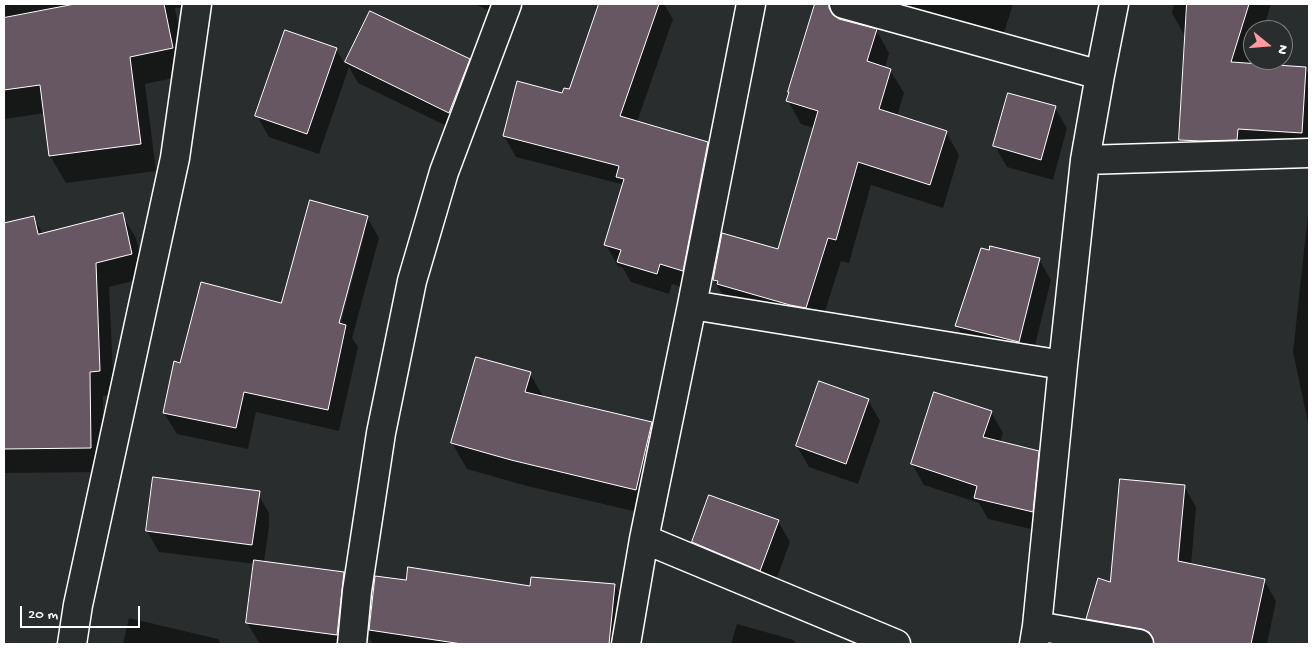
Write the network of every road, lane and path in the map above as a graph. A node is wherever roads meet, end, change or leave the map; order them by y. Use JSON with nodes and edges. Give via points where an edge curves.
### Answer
{"nodes":[{"id":1,"x":197,"y":4,"type":"edge"},
{"id":2,"x":506,"y":4,"type":"edge"},
{"id":3,"x":751,"y":4,"type":"edge"},
{"id":4,"x":844,"y":4,"type":"edge"},
{"id":5,"x":1114,"y":4,"type":"edge"},
{"id":6,"x":1100,"y":76,"type":"junction"},
{"id":7,"x":1309,"y":154,"type":"edge"},
{"id":8,"x":1085,"y":160,"type":"junction"},
{"id":9,"x":692,"y":305,"type":"junction"},
{"id":10,"x":1063,"y":365,"type":"junction"},
{"id":11,"x":644,"y":539,"type":"junction"},
{"id":12,"x":1036,"y":635,"type":"edge"},
{"id":13,"x":72,"y":644,"type":"edge"},
{"id":14,"x":352,"y":644,"type":"edge"},
{"id":15,"x":626,"y":644,"type":"edge"},
{"id":16,"x":896,"y":644,"type":"edge"},
{"id":17,"x":1139,"y":644,"type":"edge"}],
"edges":[{"from":1,"to":13,"type":"street","via":[[175,158]]},
{"from":2,"to":14,"type":"street","via":[[444,172],[412,280],[381,434]]},
{"from":3,"to":9,"type":"street"},
{"from":4,"to":6,"type":"street"},
{"from":5,"to":6,"type":"street"},
{"from":6,"to":8,"type":"street"},
{"from":7,"to":8,"type":"street"},
{"from":8,"to":10,"type":"street"},
{"from":9,"to":10,"type":"street"},
{"from":9,"to":11,"type":"street"},
{"from":10,"to":12,"type":"street"},
{"from":11,"to":15,"type":"street"},
{"from":11,"to":16,"type":"street"},
{"from":12,"to":17,"type":"street"}]}
